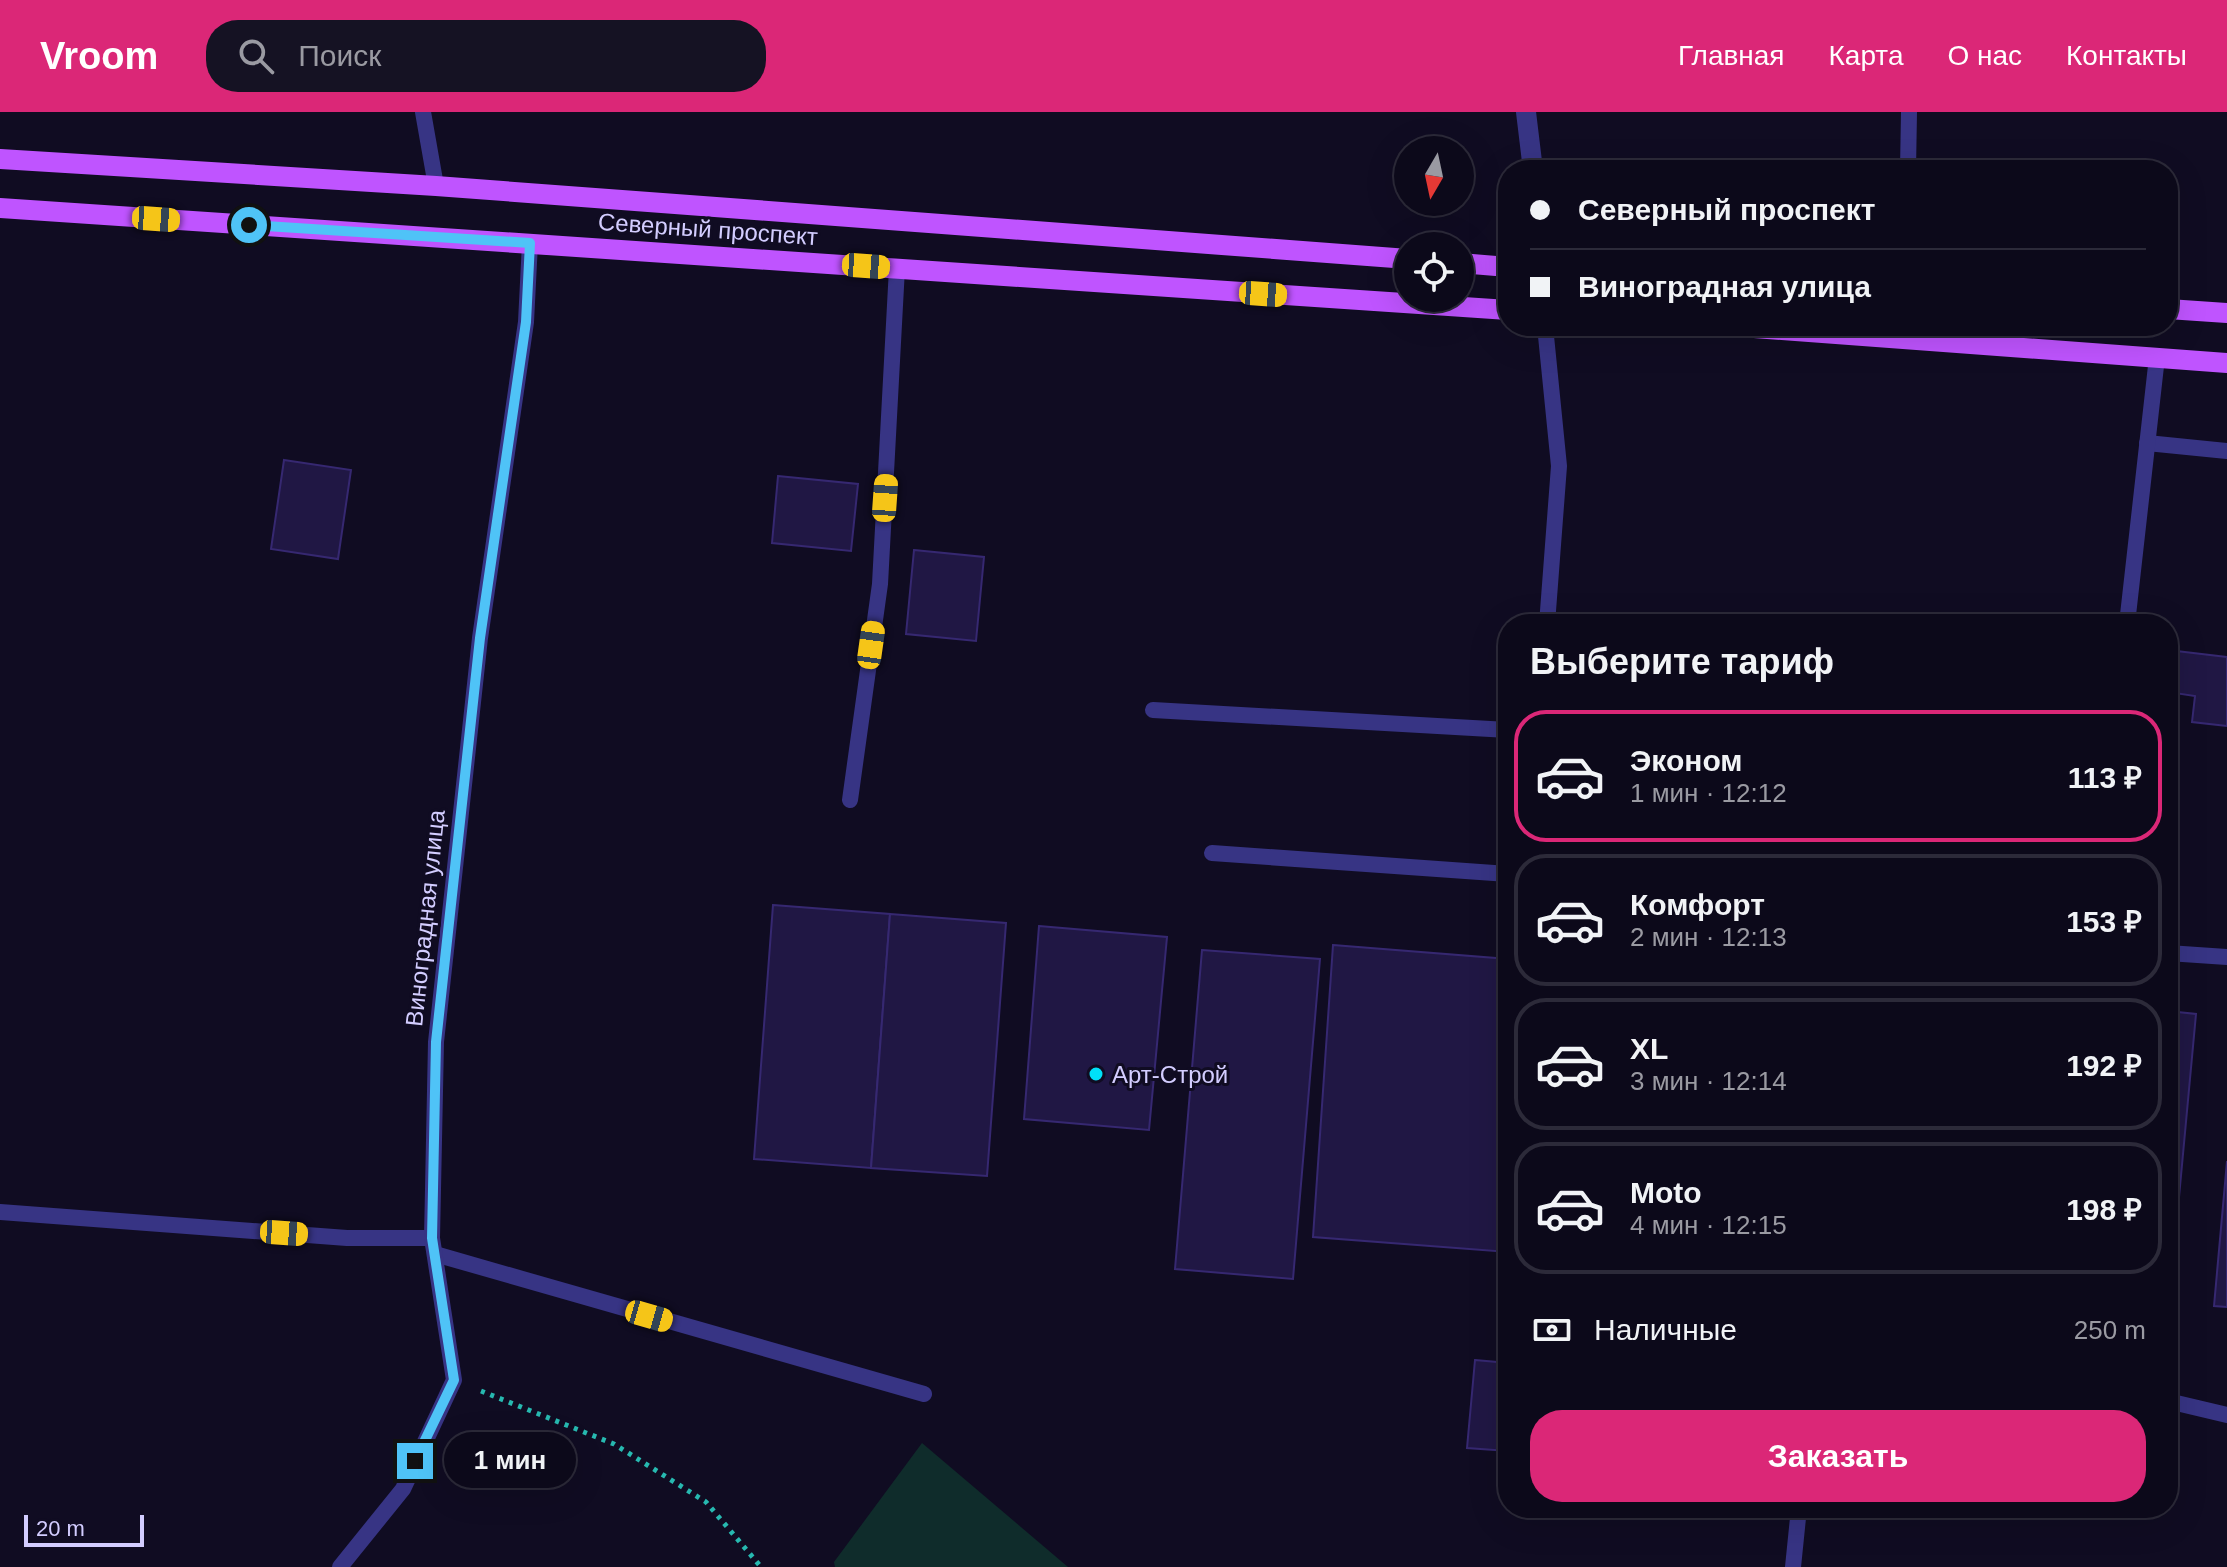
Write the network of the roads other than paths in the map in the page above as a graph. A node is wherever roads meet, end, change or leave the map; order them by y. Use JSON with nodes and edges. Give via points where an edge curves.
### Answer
{"nodes":[{"id":1,"x":423,"y":112,"type":"edge"},
{"id":2,"x":1526,"y":112,"type":"edge"},
{"id":3,"x":1909,"y":112,"type":"edge"},
{"id":4,"x":0,"y":159,"type":"edge"},
{"id":5,"x":1532,"y":160,"type":"edge"},
{"id":6,"x":1908,"y":160,"type":"edge"},
{"id":7,"x":436,"y":186,"type":"junction"},
{"id":8,"x":0,"y":208,"type":"edge"},
{"id":9,"x":530,"y":243,"type":"junction"},
{"id":10,"x":1394,"y":258,"type":"edge"},
{"id":11,"x":1474,"y":264,"type":"edge"},
{"id":12,"x":1498,"y":266,"type":"edge"},
{"id":13,"x":897,"y":268,"type":"junction"},
{"id":14,"x":1498,"y":309,"type":"edge"},
{"id":15,"x":2178,"y":310,"type":"edge"},
{"id":16,"x":2227,"y":313,"type":"edge"},
{"id":17,"x":1546,"y":336,"type":"edge"},
{"id":18,"x":1866,"y":336,"type":"edge"},
{"id":19,"x":2157,"y":357,"type":"junction"},
{"id":20,"x":2227,"y":363,"type":"edge"},
{"id":21,"x":2147,"y":443,"type":"junction"},
{"id":22,"x":2227,"y":451,"type":"edge"},
{"id":23,"x":1548,"y":614,"type":"edge"},
{"id":24,"x":2128,"y":614,"type":"edge"},
{"id":25,"x":1153,"y":710,"type":"dead end"},
{"id":26,"x":1498,"y":729,"type":"edge"},
{"id":27,"x":850,"y":800,"type":"dead end"},
{"id":28,"x":1212,"y":853,"type":"dead end"},
{"id":29,"x":1498,"y":873,"type":"edge"},
{"id":30,"x":2178,"y":954,"type":"edge"},
{"id":31,"x":2227,"y":957,"type":"edge"},
{"id":32,"x":0,"y":1212,"type":"edge"},
{"id":33,"x":434,"y":1246,"type":"junction"},
{"id":34,"x":924,"y":1394,"type":"dead end"},
{"id":35,"x":2178,"y":1403,"type":"edge"},
{"id":36,"x":2227,"y":1415,"type":"edge"},
{"id":37,"x":1798,"y":1518,"type":"edge"},
{"id":38,"x":340,"y":1567,"type":"edge"},
{"id":39,"x":1793,"y":1567,"type":"edge"}],
"edges":[{"from":1,"to":7,"type":"lane"},
{"from":2,"to":5,"type":"street"},
{"from":3,"to":6,"type":"lane"},
{"from":4,"to":7,"type":"main road","name":"Северный проспект"},
{"from":7,"to":10,"type":"main road","name":"Северный проспект"},
{"from":8,"to":9,"type":"main road","name":"Северный проспект"},
{"from":9,"to":13,"type":"main road","name":"Северный проспект"},
{"from":9,"to":33,"type":"lane","name":"Виноградная улица","via":[[526,322],[480,638],[436,1042]]},
{"from":11,"to":12,"type":"main road"},
{"from":13,"to":14,"type":"main road","name":"Северный проспект"},
{"from":13,"to":27,"type":"lane","via":[[880,584]]},
{"from":15,"to":16,"type":"main road"},
{"from":17,"to":23,"type":"lane","via":[[1559,466]]},
{"from":18,"to":19,"type":"main road"},
{"from":19,"to":20,"type":"main road"},
{"from":19,"to":21,"type":"lane"},
{"from":21,"to":22,"type":"lane"},
{"from":21,"to":24,"type":"lane"},
{"from":25,"to":26,"type":"lane"},
{"from":28,"to":29,"type":"lane"},
{"from":30,"to":31,"type":"lane"},
{"from":32,"to":33,"type":"lane"},
{"from":33,"to":34,"type":"lane"},
{"from":33,"to":38,"type":"lane","name":"Виноградная улица","via":[[454,1380],[403,1489]]},
{"from":35,"to":36,"type":"lane"},
{"from":37,"to":39,"type":"lane"}]}
